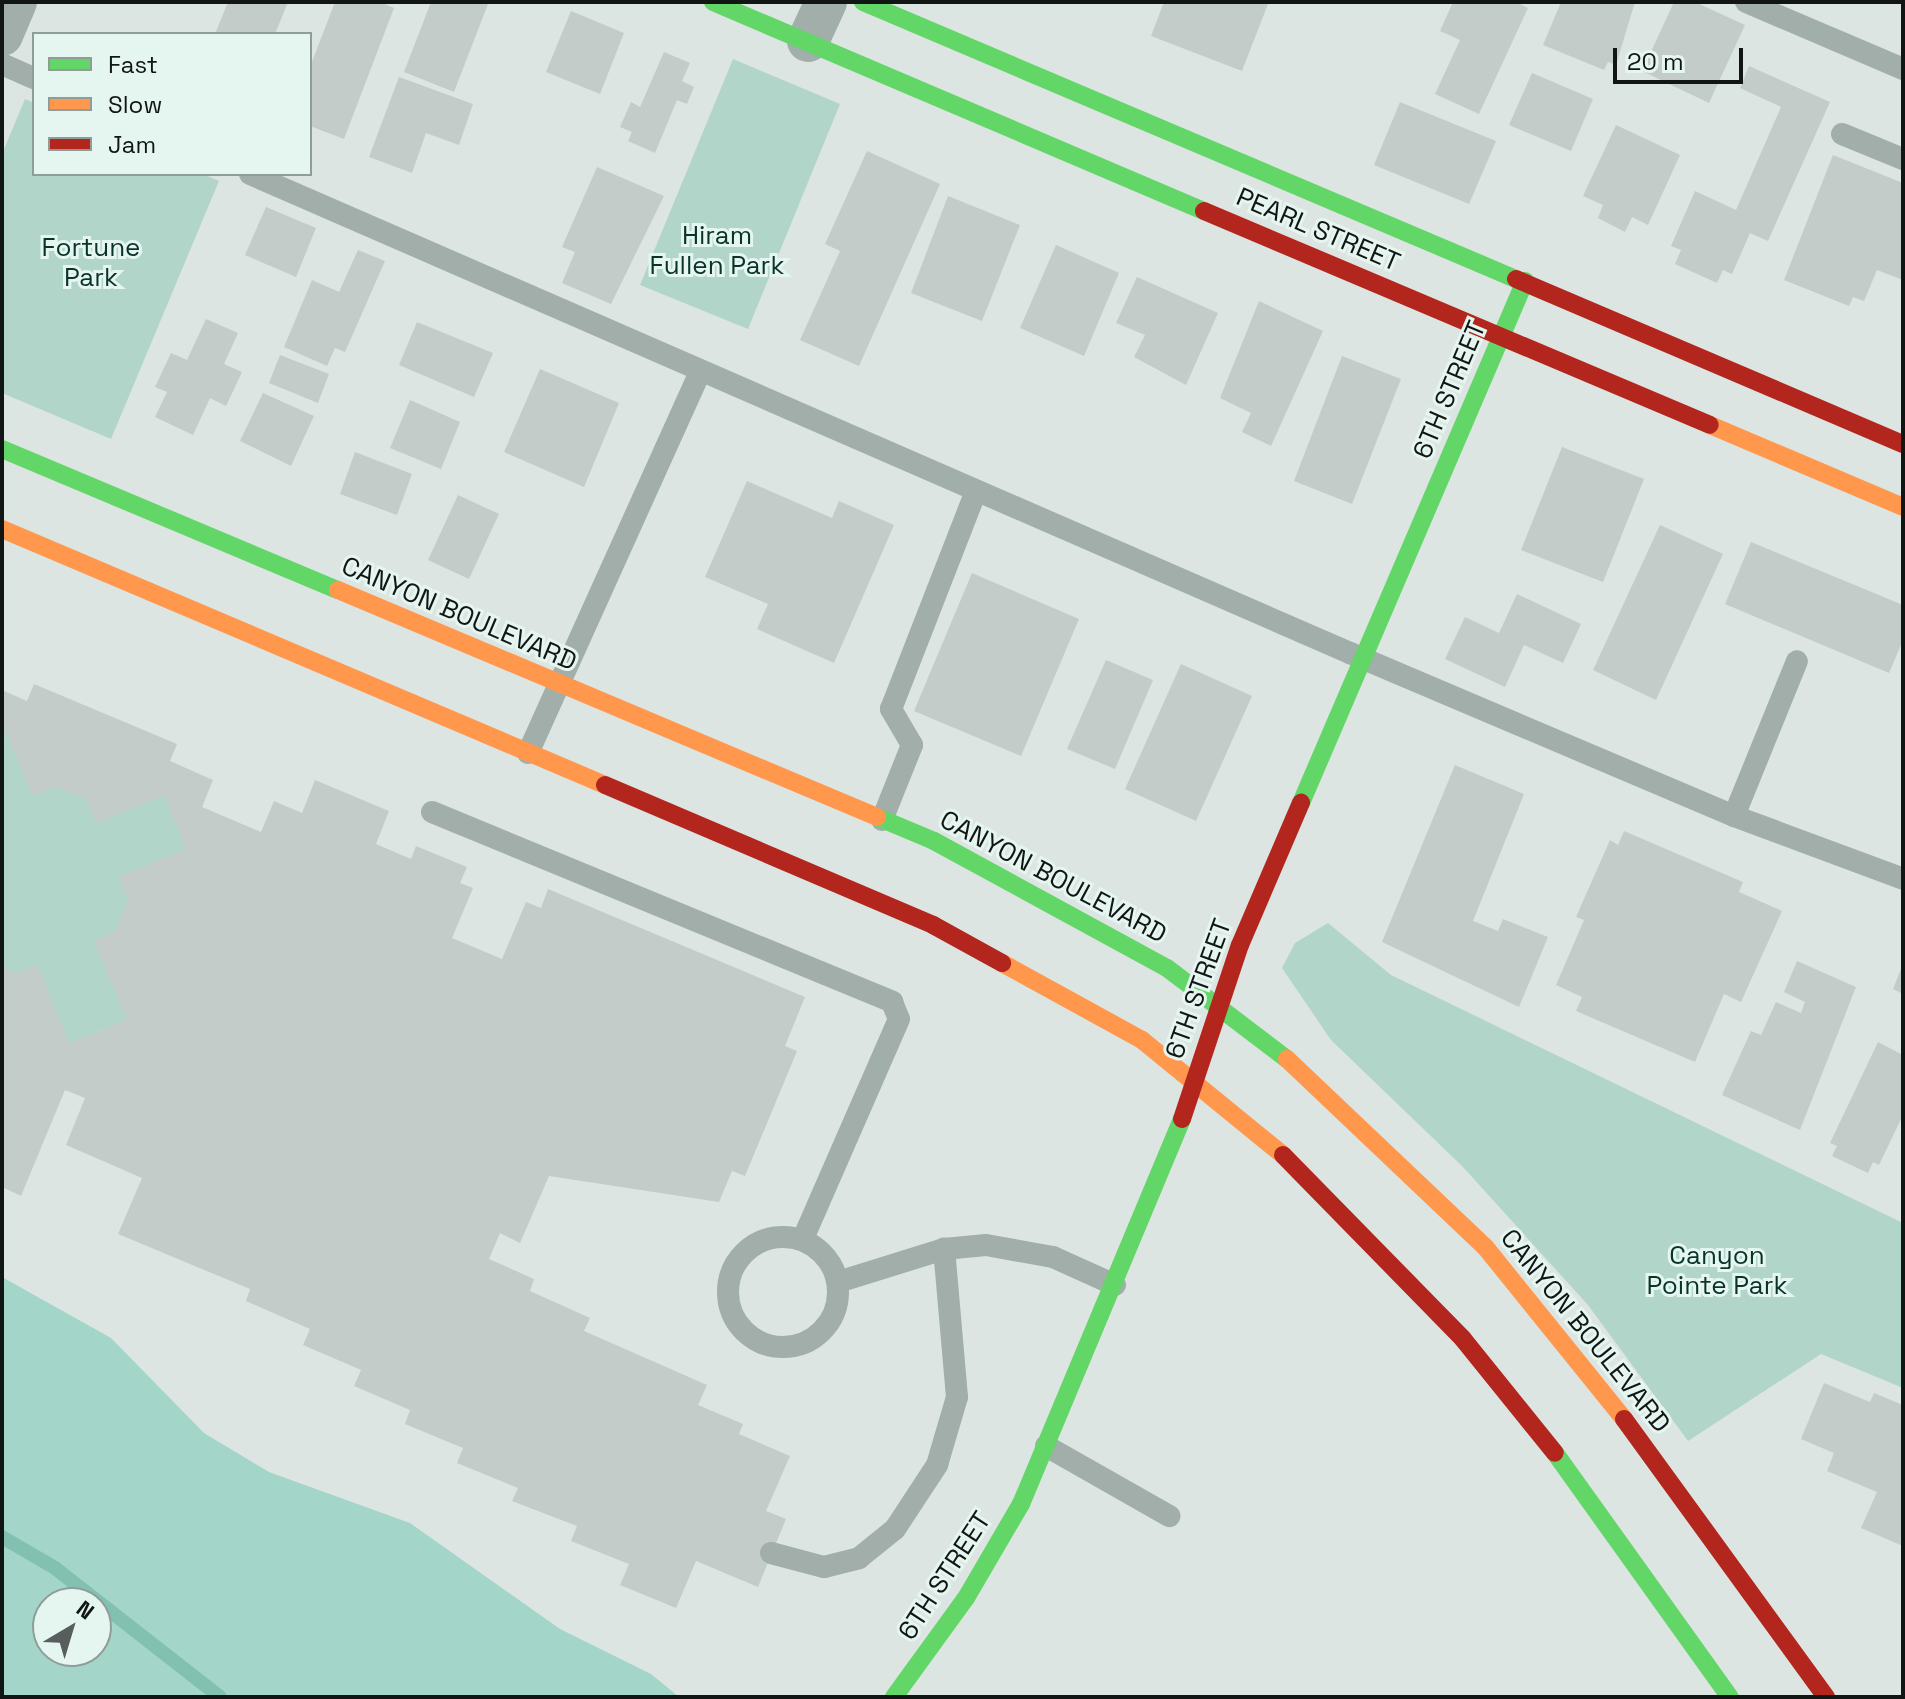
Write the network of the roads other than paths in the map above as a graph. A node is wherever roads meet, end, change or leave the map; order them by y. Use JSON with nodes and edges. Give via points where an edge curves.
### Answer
{"nodes":[{"id":1,"x":16,"y":2,"type":"edge"},
{"id":2,"x":713,"y":2,"type":"edge"},
{"id":3,"x":826,"y":2,"type":"edge"},
{"id":4,"x":863,"y":2,"type":"edge"},
{"id":5,"x":1746,"y":2,"type":"edge"},
{"id":6,"x":2,"y":35,"type":"edge"},
{"id":7,"x":808,"y":41,"type":"junction"},
{"id":8,"x":2,"y":64,"type":"edge"},
{"id":9,"x":1903,"y":69,"type":"edge"},
{"id":10,"x":32,"y":77,"type":"edge"},
{"id":11,"x":1842,"y":134,"type":"dead end"},
{"id":12,"x":1903,"y":159,"type":"edge"},
{"id":13,"x":254,"y":176,"type":"edge"},
{"id":14,"x":1525,"y":281,"type":"junction"},
{"id":15,"x":1501,"y":336,"type":"junction"},
{"id":16,"x":699,"y":374,"type":"junction"},
{"id":17,"x":1903,"y":444,"type":"edge"},
{"id":18,"x":2,"y":449,"type":"edge"},
{"id":19,"x":975,"y":493,"type":"junction"},
{"id":20,"x":1903,"y":507,"type":"edge"},
{"id":21,"x":2,"y":529,"type":"edge"},
{"id":22,"x":1363,"y":655,"type":"junction"},
{"id":23,"x":1797,"y":661,"type":"dead end"},
{"id":24,"x":557,"y":683,"type":"junction"},
{"id":25,"x":528,"y":753,"type":"junction"},
{"id":26,"x":432,"y":812,"type":"dead end"},
{"id":27,"x":1734,"y":816,"type":"junction"},
{"id":28,"x":882,"y":820,"type":"junction"},
{"id":29,"x":1903,"y":879,"type":"edge"},
{"id":30,"x":1219,"y":1004,"type":"junction"},
{"id":31,"x":1194,"y":1079,"type":"junction"},
{"id":32,"x":803,"y":1239,"type":"junction"},
{"id":33,"x":944,"y":1249,"type":"junction"},
{"id":34,"x":838,"y":1282,"type":"junction"},
{"id":35,"x":1115,"y":1285,"type":"junction"},
{"id":36,"x":1046,"y":1446,"type":"junction"},
{"id":37,"x":1169,"y":1516,"type":"dead end"},
{"id":38,"x":771,"y":1553,"type":"dead end"},
{"id":39,"x":894,"y":1697,"type":"edge"},
{"id":40,"x":1730,"y":1697,"type":"edge"},
{"id":41,"x":1826,"y":1697,"type":"edge"}],
"edges":[{"from":1,"to":6,"type":"street"},
{"from":2,"to":7,"type":"main road","name":"PEARL STREET"},
{"from":3,"to":7,"type":"street"},
{"from":4,"to":14,"type":"main road","name":"PEARL STREET"},
{"from":5,"to":9,"type":"lane"},
{"from":7,"to":15,"type":"main road","name":"PEARL STREET"},
{"from":8,"to":10,"type":"lane"},
{"from":11,"to":12,"type":"lane"},
{"from":13,"to":16,"type":"lane"},
{"from":14,"to":15,"type":"main road","name":"6TH STREET"},
{"from":14,"to":17,"type":"main road","name":"PEARL STREET"},
{"from":15,"to":20,"type":"main road","name":"PEARL STREET"},
{"from":15,"to":22,"type":"main road","name":"6TH STREET"},
{"from":16,"to":19,"type":"lane"},
{"from":16,"to":24,"type":"lane"},
{"from":18,"to":24,"type":"main road","name":"CANYON BOULEVARD"},
{"from":19,"to":22,"type":"lane"},
{"from":19,"to":28,"type":"lane","via":[[891,709],[912,745]]},
{"from":21,"to":25,"type":"main road"},
{"from":22,"to":27,"type":"lane"},
{"from":22,"to":30,"type":"main road","name":"6TH STREET"},
{"from":23,"to":27,"type":"lane"},
{"from":24,"to":25,"type":"lane"},
{"from":24,"to":28,"type":"main road","name":"CANYON BOULEVARD"},
{"from":25,"to":31,"type":"main road","via":[[933,925],[1142,1040]]},
{"from":26,"to":32,"type":"lane","via":[[892,1002],[899,1019]]},
{"from":27,"to":29,"type":"lane"},
{"from":28,"to":30,"type":"main road","name":"CANYON BOULEVARD","via":[[1040,894]]},
{"from":30,"to":31,"type":"main road","name":"6TH STREET"},
{"from":30,"to":41,"type":"main road","name":"CANYON BOULEVARD","via":[[1378,1140],[1486,1248],[1628,1423]]},
{"from":31,"to":35,"type":"main road","name":"6TH STREET"},
{"from":31,"to":40,"type":"main road","via":[[1307,1175],[1463,1339],[1535,1425]]},
{"from":32,"to":34,"type":"lane","via":[[823,1253]]},
{"from":32,"to":34,"type":"lane","via":[[763,1240],[737,1260],[728,1296],[738,1325],[764,1344],[795,1346],[814,1339],[834,1316]]},
{"from":33,"to":34,"type":"lane"},
{"from":33,"to":35,"type":"lane","via":[[1023,1249]]},
{"from":33,"to":38,"type":"lane","via":[[957,1397],[937,1465],[895,1529],[859,1558],[824,1567]]},
{"from":35,"to":36,"type":"main road","name":"6TH STREET"},
{"from":36,"to":37,"type":"lane"},
{"from":36,"to":39,"type":"main road","name":"6TH STREET","via":[[998,1548]]}]}
